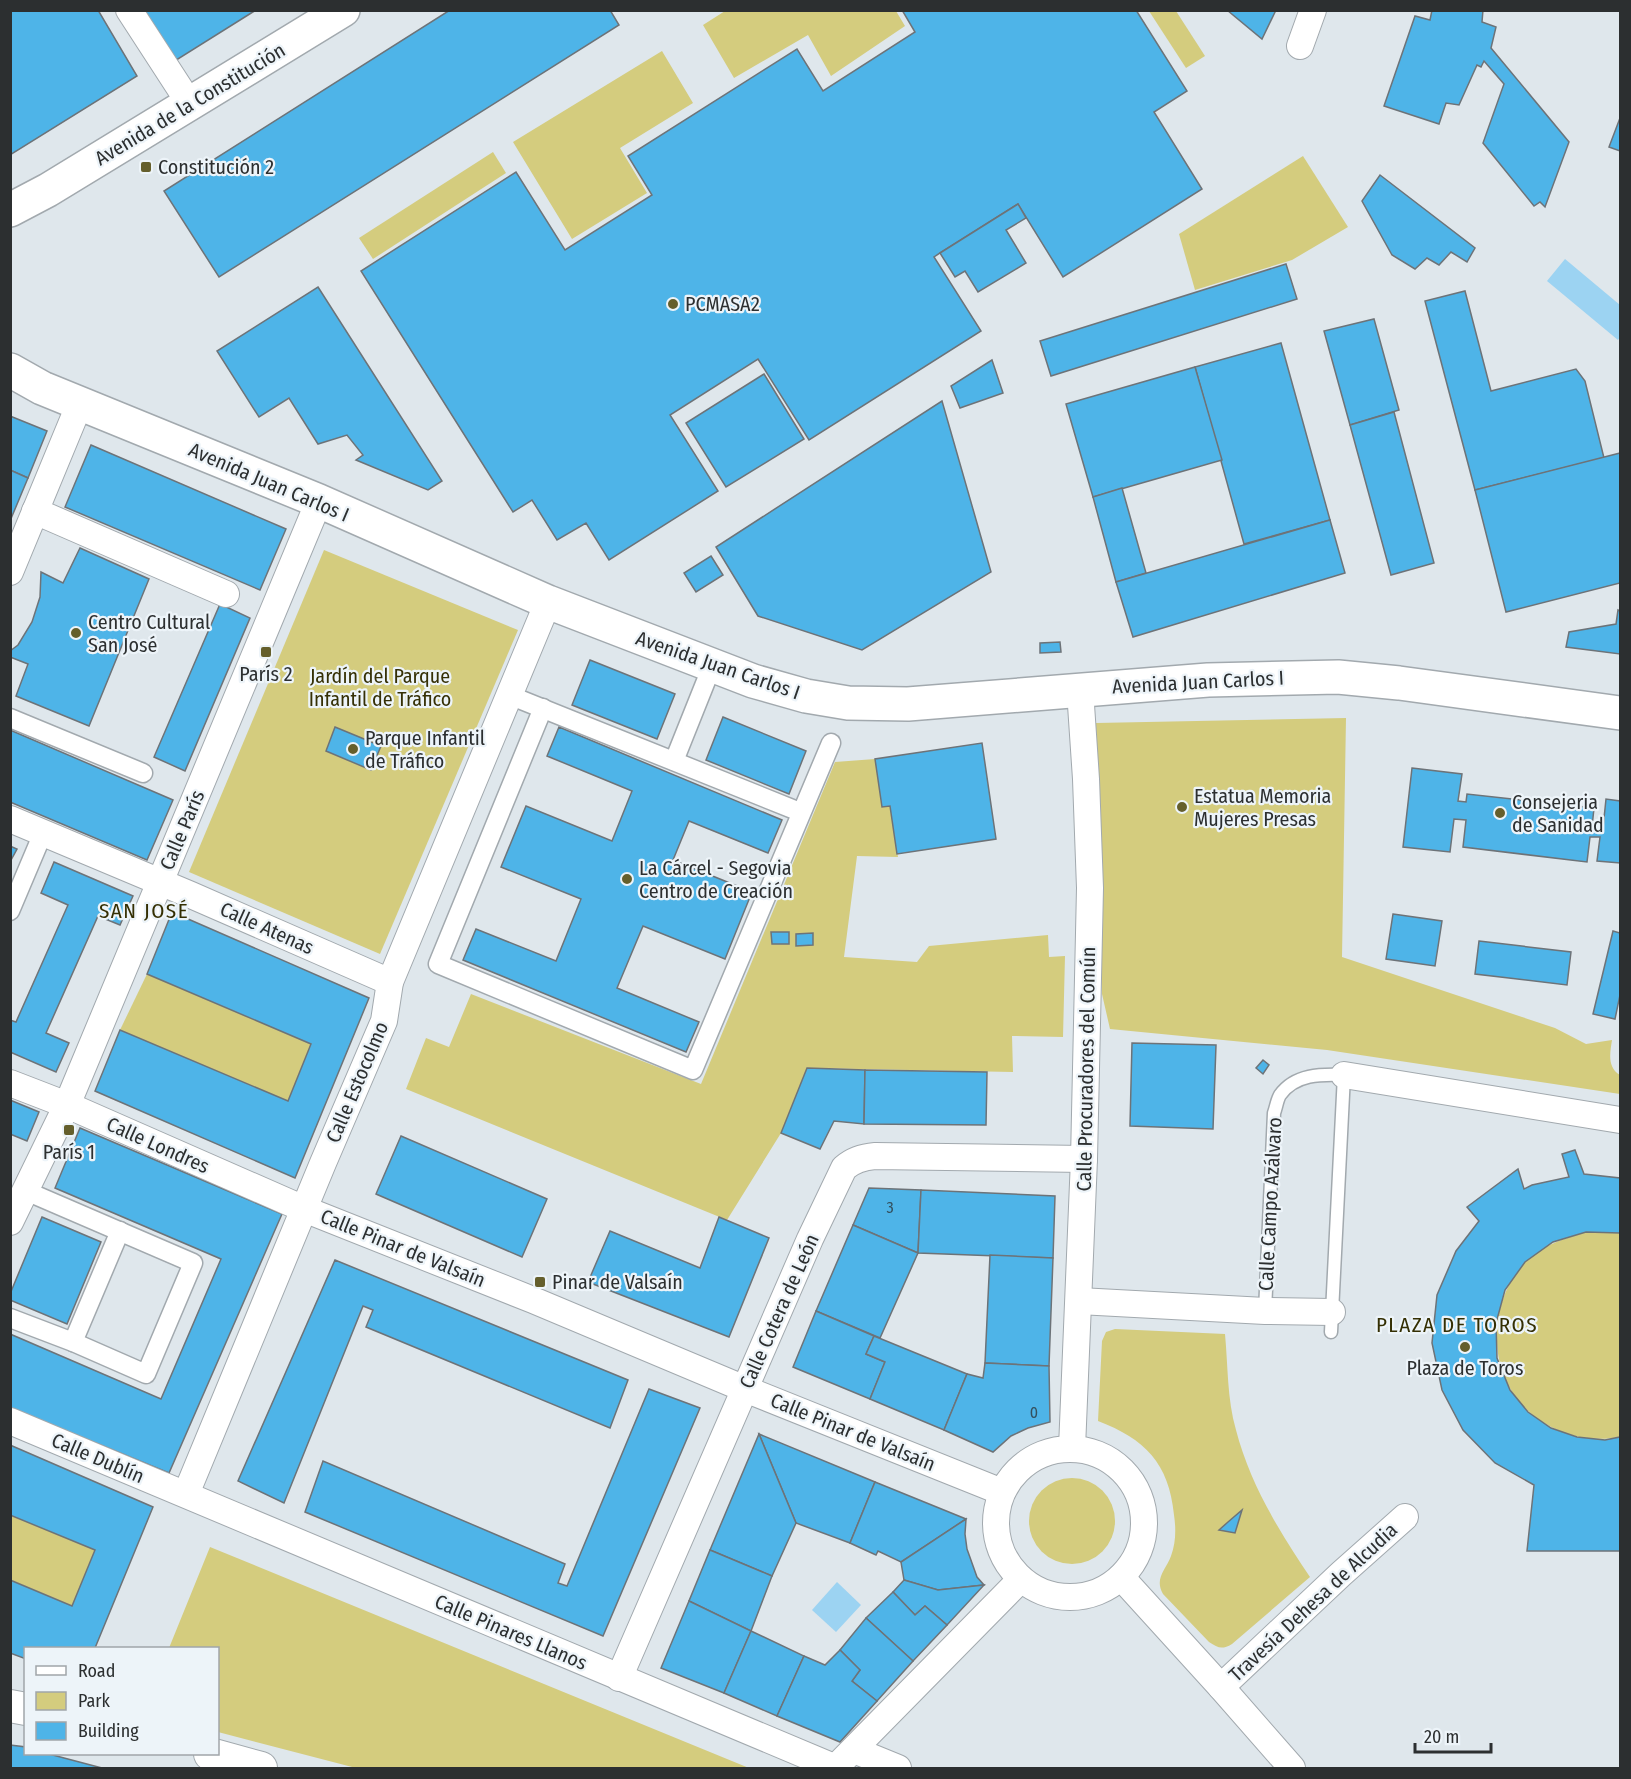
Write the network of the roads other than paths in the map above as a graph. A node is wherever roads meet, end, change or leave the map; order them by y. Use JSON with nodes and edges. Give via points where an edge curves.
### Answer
{"nodes":[{"id":1,"x":129,"y":10,"type":"edge"},
{"id":2,"x":343,"y":10,"type":"edge"},
{"id":3,"x":1313,"y":10,"type":"edge"},
{"id":4,"x":1300,"y":46,"type":"dead end"},
{"id":5,"x":190,"y":104,"type":"junction"},
{"id":6,"x":23,"y":203,"type":"edge"},
{"id":7,"x":10,"y":222,"type":"edge"},
{"id":8,"x":10,"y":370,"type":"edge"},
{"id":9,"x":10,"y":380,"type":"edge"},
{"id":10,"x":42,"y":388,"type":"junction"},
{"id":11,"x":80,"y":403,"type":"junction"},
{"id":12,"x":319,"y":501,"type":"junction"},
{"id":13,"x":35,"y":512,"type":"junction"},
{"id":14,"x":10,"y":572,"type":"edge"},
{"id":15,"x":226,"y":594,"type":"dead end"},
{"id":16,"x":548,"y":602,"type":"junction"},
{"id":17,"x":712,"y":666,"type":"junction"},
{"id":18,"x":1080,"y":690,"type":"junction"},
{"id":19,"x":510,"y":695,"type":"junction"},
{"id":20,"x":543,"y":708,"type":"junction"},
{"id":21,"x":1620,"y":713,"type":"edge"},
{"id":22,"x":10,"y":718,"type":"edge"},
{"id":23,"x":831,"y":743,"type":"dead end"},
{"id":24,"x":674,"y":761,"type":"junction"},
{"id":25,"x":142,"y":772,"type":"dead end"},
{"id":26,"x":800,"y":812,"type":"junction"},
{"id":27,"x":10,"y":819,"type":"edge"},
{"id":28,"x":43,"y":833,"type":"junction"},
{"id":29,"x":160,"y":882,"type":"junction"},
{"id":30,"x":10,"y":911,"type":"edge"},
{"id":31,"x":390,"y":982,"type":"junction"},
{"id":32,"x":1344,"y":1075,"type":"junction"},
{"id":33,"x":10,"y":1083,"type":"edge"},
{"id":34,"x":68,"y":1105,"type":"junction"},
{"id":35,"x":1620,"y":1120,"type":"edge"},
{"id":36,"x":1084,"y":1159,"type":"junction"},
{"id":37,"x":26,"y":1191,"type":"junction"},
{"id":38,"x":304,"y":1209,"type":"junction"},
{"id":39,"x":10,"y":1222,"type":"edge"},
{"id":40,"x":120,"y":1232,"type":"junction"},
{"id":41,"x":1079,"y":1301,"type":"junction"},
{"id":42,"x":1265,"y":1311,"type":"junction"},
{"id":43,"x":10,"y":1318,"type":"edge"},
{"id":44,"x":1331,"y":1322,"type":"joint"},
{"id":45,"x":73,"y":1342,"type":"junction"},
{"id":46,"x":745,"y":1389,"type":"junction"},
{"id":47,"x":10,"y":1421,"type":"edge"},
{"id":48,"x":1072,"y":1448,"type":"junction"},
{"id":49,"x":1002,"y":1492,"type":"junction"},
{"id":50,"x":186,"y":1494,"type":"junction"},
{"id":51,"x":1405,"y":1517,"type":"dead end"},
{"id":52,"x":1121,"y":1577,"type":"junction"},
{"id":53,"x":1021,"y":1579,"type":"junction"},
{"id":54,"x":620,"y":1678,"type":"junction"},
{"id":55,"x":1221,"y":1687,"type":"junction"},
{"id":56,"x":854,"y":1750,"type":"junction"},
{"id":57,"x":214,"y":1755,"type":"edge"},
{"id":58,"x":261,"y":1768,"type":"edge"},
{"id":59,"x":836,"y":1768,"type":"edge"},
{"id":60,"x":898,"y":1768,"type":"edge"},
{"id":61,"x":1292,"y":1768,"type":"edge"}],
"edges":[{"from":1,"to":5,"type":"street"},
{"from":2,"to":5,"type":"main road","name":"Avenida de la Constitución"},
{"from":3,"to":4,"type":"street"},
{"from":5,"to":6,"type":"main road","name":"Avenida de la Constitución"},
{"from":6,"to":7,"type":"main road","name":"Avenida de la Constitución"},
{"from":8,"to":10,"type":"main road","name":"Avenida Juan Carlos I"},
{"from":9,"to":10,"type":"main road","name":"Avenida Juan Carlos I"},
{"from":10,"to":11,"type":"main road","name":"Avenida Juan Carlos I"},
{"from":11,"to":12,"type":"main road","name":"Avenida Juan Carlos I"},
{"from":11,"to":13,"type":"street"},
{"from":12,"to":16,"type":"main road","name":"Avenida Juan Carlos I"},
{"from":12,"to":29,"type":"street","name":"Calle París"},
{"from":13,"to":14,"type":"street"},
{"from":13,"to":15,"type":"street"},
{"from":16,"to":17,"type":"main road","name":"Avenida Juan Carlos I"},
{"from":16,"to":19,"type":"street","name":"Calle Estocolmo"},
{"from":17,"to":18,"type":"main road","name":"Avenida Juan Carlos I","via":[[778,689],[848,703],[908,704]]},
{"from":17,"to":24,"type":"street"},
{"from":18,"to":21,"type":"main road","name":"Avenida Juan Carlos I","via":[[1208,680],[1338,676]]},
{"from":18,"to":36,"type":"street","name":"Calle Procuradores del Común","via":[[1090,888]]},
{"from":19,"to":20,"type":"street"},
{"from":19,"to":31,"type":"street","name":"Calle Estocolmo"},
{"from":20,"to":24,"type":"street"},
{"from":20,"to":26,"type":"street","via":[[438,964],[693,1070]]},
{"from":22,"to":25,"type":"street"},
{"from":23,"to":26,"type":"street"},
{"from":24,"to":26,"type":"street"},
{"from":27,"to":28,"type":"street","name":"Calle Atenas"},
{"from":28,"to":29,"type":"street","name":"Calle Atenas"},
{"from":28,"to":30,"type":"street"},
{"from":29,"to":31,"type":"street","name":"Calle Atenas"},
{"from":29,"to":34,"type":"street","name":"Calle París"},
{"from":31,"to":38,"type":"street","name":"Calle Estocolmo","via":[[384,1021]]},
{"from":32,"to":35,"type":"street","name":"Calle Campo Azálvaro"},
{"from":32,"to":42,"type":"lane","name":"Calle Campo Azálvaro","via":[[1303,1078],[1280,1095],[1274,1113]]},
{"from":32,"to":44,"type":"lane"},
{"from":33,"to":34,"type":"street","name":"Calle Londres"},
{"from":34,"to":37,"type":"street","name":"Calle París"},
{"from":34,"to":38,"type":"street","name":"Calle Londres"},
{"from":36,"to":41,"type":"street","name":"Calle Procuradores del Común"},
{"from":36,"to":46,"type":"street","name":"Calle Cotera de León","via":[[864,1156],[852,1161],[838,1177]]},
{"from":37,"to":39,"type":"street","name":"Calle París"},
{"from":37,"to":40,"type":"street"},
{"from":38,"to":46,"type":"street","name":"Calle Pinar de Valsaín"},
{"from":38,"to":50,"type":"street","name":"Calle Estocolmo"},
{"from":40,"to":45,"type":"street"},
{"from":40,"to":45,"type":"street","via":[[194,1263],[146,1374]]},
{"from":41,"to":42,"type":"street"},
{"from":41,"to":48,"type":"street","name":"Calle Procuradores del Común"},
{"from":42,"to":44,"type":"street"},
{"from":43,"to":45,"type":"street"},
{"from":46,"to":49,"type":"street","name":"Calle Pinar de Valsaín"},
{"from":46,"to":54,"type":"street","name":"Calle Cotera de León"},
{"from":47,"to":50,"type":"street","name":"Calle Dublín"},
{"from":48,"to":49,"type":"street","via":[[1055,1449],[1023,1464]]},
{"from":48,"to":52,"type":"street","via":[[1109,1459],[1136,1487],[1144,1525],[1141,1544]]},
{"from":49,"to":53,"type":"street","via":[[995,1529],[1008,1564]]},
{"from":50,"to":54,"type":"street","name":"Calle Pinares Llanos"},
{"from":51,"to":55,"type":"street","name":"Travesía Dehesa de Alcudia"},
{"from":52,"to":53,"type":"street","via":[[1109,1587],[1079,1597],[1048,1594]]},
{"from":52,"to":55,"type":"street"},
{"from":53,"to":56,"type":"street"},
{"from":54,"to":59,"type":"street","name":"Calle Pinares Llanos"},
{"from":55,"to":61,"type":"street"},
{"from":56,"to":59,"type":"street"},
{"from":56,"to":60,"type":"street"},
{"from":57,"to":58,"type":"street"}]}
